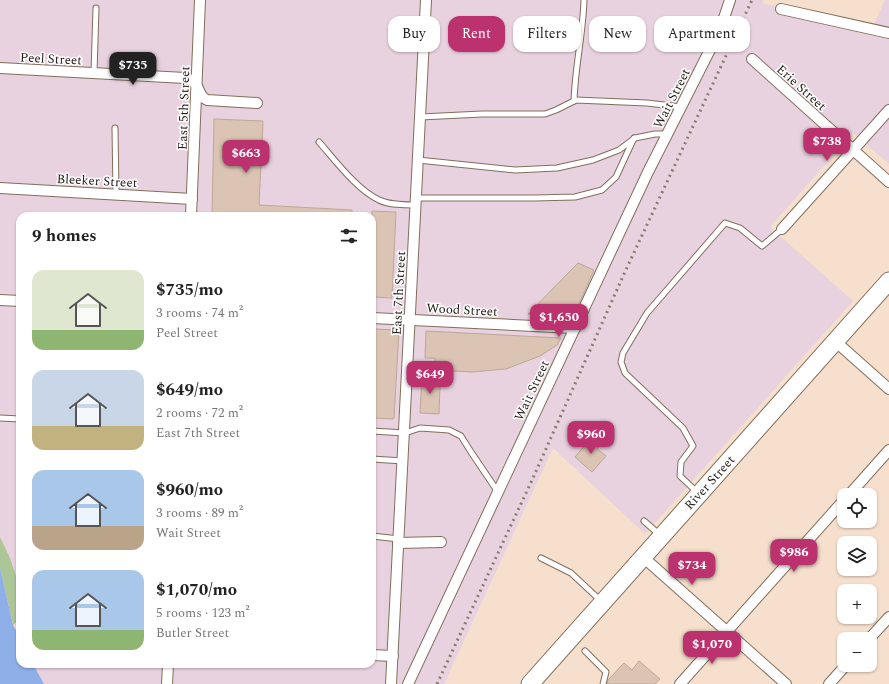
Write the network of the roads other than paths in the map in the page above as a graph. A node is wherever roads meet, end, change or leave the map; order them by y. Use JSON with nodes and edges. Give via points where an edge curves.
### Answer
{"nodes":[{"id":1,"x":200,"y":0,"type":"edge"},
{"id":2,"x":426,"y":0,"type":"edge"},
{"id":3,"x":584,"y":0,"type":"edge"},
{"id":4,"x":730,"y":0,"type":"edge"},
{"id":5,"x":96,"y":8,"type":"dead end"},
{"id":6,"x":781,"y":9,"type":"dead end"},
{"id":7,"x":889,"y":33,"type":"edge"},
{"id":8,"x":752,"y":59,"type":"dead end"},
{"id":9,"x":0,"y":68,"type":"edge"},
{"id":10,"x":94,"y":73,"type":"junction"},
{"id":11,"x":197,"y":86,"type":"junction"},
{"id":12,"x":574,"y":101,"type":"junction"},
{"id":13,"x":257,"y":103,"type":"dead end"},
{"id":14,"x":681,"y":107,"type":"junction"},
{"id":15,"x":889,"y":110,"type":"edge"},
{"id":16,"x":420,"y":117,"type":"junction"},
{"id":17,"x":115,"y":128,"type":"dead end"},
{"id":18,"x":667,"y":134,"type":"junction"},
{"id":19,"x":635,"y":138,"type":"junction"},
{"id":20,"x":319,"y":142,"type":"dead end"},
{"id":21,"x":853,"y":150,"type":"junction"},
{"id":22,"x":418,"y":160,"type":"junction"},
{"id":23,"x":889,"y":182,"type":"edge"},
{"id":24,"x":0,"y":188,"type":"edge"},
{"id":25,"x":116,"y":194,"type":"junction"},
{"id":26,"x":192,"y":199,"type":"junction"},
{"id":27,"x":416,"y":202,"type":"junction"},
{"id":28,"x":191,"y":212,"type":"edge"},
{"id":29,"x":782,"y":229,"type":"joint"},
{"id":30,"x":889,"y":281,"type":"edge"},
{"id":31,"x":0,"y":300,"type":"edge"},
{"id":32,"x":16,"y":301,"type":"edge"},
{"id":33,"x":376,"y":318,"type":"edge"},
{"id":34,"x":410,"y":320,"type":"junction"},
{"id":35,"x":575,"y":328,"type":"junction"},
{"id":36,"x":835,"y":341,"type":"junction"},
{"id":37,"x":889,"y":389,"type":"edge"},
{"id":38,"x":0,"y":418,"type":"edge"},
{"id":39,"x":16,"y":419,"type":"edge"},
{"id":40,"x":376,"y":431,"type":"edge"},
{"id":41,"x":405,"y":433,"type":"junction"},
{"id":42,"x":889,"y":450,"type":"edge"},
{"id":43,"x":376,"y":459,"type":"edge"},
{"id":44,"x":402,"y":461,"type":"junction"},
{"id":45,"x":855,"y":488,"type":"edge"},
{"id":46,"x":498,"y":492,"type":"junction"},
{"id":47,"x":699,"y":494,"type":"junction"},
{"id":48,"x":837,"y":508,"type":"edge"},
{"id":49,"x":644,"y":521,"type":"dead end"},
{"id":50,"x":662,"y":536,"type":"junction"},
{"id":51,"x":376,"y":537,"type":"edge"},
{"id":52,"x":399,"y":541,"type":"junction"},
{"id":53,"x":441,"y":542,"type":"dead end"},
{"id":54,"x":643,"y":557,"type":"junction"},
{"id":55,"x":541,"y":558,"type":"dead end"},
{"id":56,"x":603,"y":602,"type":"junction"},
{"id":57,"x":889,"y":617,"type":"edge"},
{"id":58,"x":727,"y":631,"type":"junction"},
{"id":59,"x":875,"y":632,"type":"edge"},
{"id":60,"x":584,"y":651,"type":"dead end"},
{"id":61,"x":376,"y":655,"type":"edge"},
{"id":62,"x":393,"y":656,"type":"junction"},
{"id":63,"x":168,"y":668,"type":"edge"},
{"id":64,"x":840,"y":672,"type":"edge"},
{"id":65,"x":167,"y":684,"type":"edge"},
{"id":66,"x":391,"y":684,"type":"edge"},
{"id":67,"x":408,"y":684,"type":"edge"},
{"id":68,"x":530,"y":684,"type":"edge"},
{"id":69,"x":603,"y":684,"type":"edge"},
{"id":70,"x":680,"y":684,"type":"edge"},
{"id":71,"x":786,"y":684,"type":"edge"},
{"id":72,"x":829,"y":684,"type":"edge"}],
"edges":[{"from":1,"to":11,"type":"street","name":"East 5th Street"},
{"from":2,"to":16,"type":"street","name":"East 7th Street"},
{"from":3,"to":12,"type":"lane"},
{"from":4,"to":14,"type":"street","name":"Wait Street","via":[[720,30]]},
{"from":5,"to":10,"type":"lane"},
{"from":6,"to":7,"type":"street"},
{"from":8,"to":21,"type":"street","name":"Erie Street"},
{"from":9,"to":10,"type":"street","name":"Peel Street"},
{"from":10,"to":11,"type":"street","name":"Peel Street","via":[[186,78],[192,79]]},
{"from":11,"to":13,"type":"street","name":"Peel Street","via":[[207,100]]},
{"from":11,"to":26,"type":"street","name":"East 5th Street"},
{"from":12,"to":14,"type":"lane","via":[[595,100]]},
{"from":12,"to":16,"type":"lane","via":[[544,114]]},
{"from":14,"to":18,"type":"street","name":"Wait Street"},
{"from":15,"to":21,"type":"street"},
{"from":16,"to":22,"type":"street","name":"East 7th Street"},
{"from":17,"to":25,"type":"lane"},
{"from":18,"to":19,"type":"lane"},
{"from":18,"to":35,"type":"street","name":"Wait Street"},
{"from":19,"to":22,"type":"lane","via":[[618,150],[593,160],[557,168],[515,170]]},
{"from":19,"to":27,"type":"lane","via":[[616,177],[602,190],[575,197]]},
{"from":20,"to":27,"type":"lane","via":[[364,192],[380,201],[401,205]]},
{"from":21,"to":23,"type":"street","name":"Erie Street"},
{"from":21,"to":29,"type":"street"},
{"from":22,"to":27,"type":"street","name":"East 7th Street"},
{"from":24,"to":25,"type":"street","name":"Bleeker Street"},
{"from":25,"to":26,"type":"street","name":"Bleeker Street"},
{"from":26,"to":28,"type":"street","name":"East 5th Street"},
{"from":27,"to":34,"type":"street","name":"East 7th Street"},
{"from":29,"to":47,"type":"lane","via":[[762,246],[740,228],[725,223],[647,313],[623,353],[621,362],[625,373],[683,428],[693,446],[681,462],[680,476]]},
{"from":30,"to":36,"type":"main road","name":"River Street"},
{"from":31,"to":32,"type":"street"},
{"from":33,"to":34,"type":"street","name":"Wood Street"},
{"from":34,"to":35,"type":"street","name":"Wood Street"},
{"from":34,"to":41,"type":"street","name":"East 7th Street"},
{"from":35,"to":46,"type":"street","name":"Wait Street"},
{"from":36,"to":37,"type":"street"},
{"from":36,"to":47,"type":"main road","name":"River Street"},
{"from":38,"to":39,"type":"lane"},
{"from":40,"to":41,"type":"lane"},
{"from":41,"to":44,"type":"street","name":"East 7th Street"},
{"from":41,"to":46,"type":"lane","via":[[420,428],[449,430],[461,436]]},
{"from":42,"to":45,"type":"street"},
{"from":43,"to":44,"type":"lane"},
{"from":44,"to":52,"type":"street","name":"East 7th Street"},
{"from":46,"to":67,"type":"street","name":"Wait Street"},
{"from":47,"to":50,"type":"main road","name":"River Street"},
{"from":48,"to":58,"type":"street"},
{"from":49,"to":50,"type":"lane"},
{"from":50,"to":54,"type":"main road","name":"River Street"},
{"from":51,"to":52,"type":"lane"},
{"from":52,"to":53,"type":"street"},
{"from":52,"to":62,"type":"street","name":"East 7th Street"},
{"from":54,"to":56,"type":"main road","name":"River Street"},
{"from":54,"to":58,"type":"street"},
{"from":55,"to":56,"type":"lane","via":[[571,572]]},
{"from":56,"to":68,"type":"main road","name":"River Street"},
{"from":57,"to":59,"type":"street"},
{"from":58,"to":70,"type":"street"},
{"from":58,"to":71,"type":"street"},
{"from":60,"to":69,"type":"lane","via":[[606,672]]},
{"from":61,"to":62,"type":"street"},
{"from":62,"to":66,"type":"street","name":"East 7th Street"},
{"from":63,"to":65,"type":"street"},
{"from":64,"to":72,"type":"street"}]}
